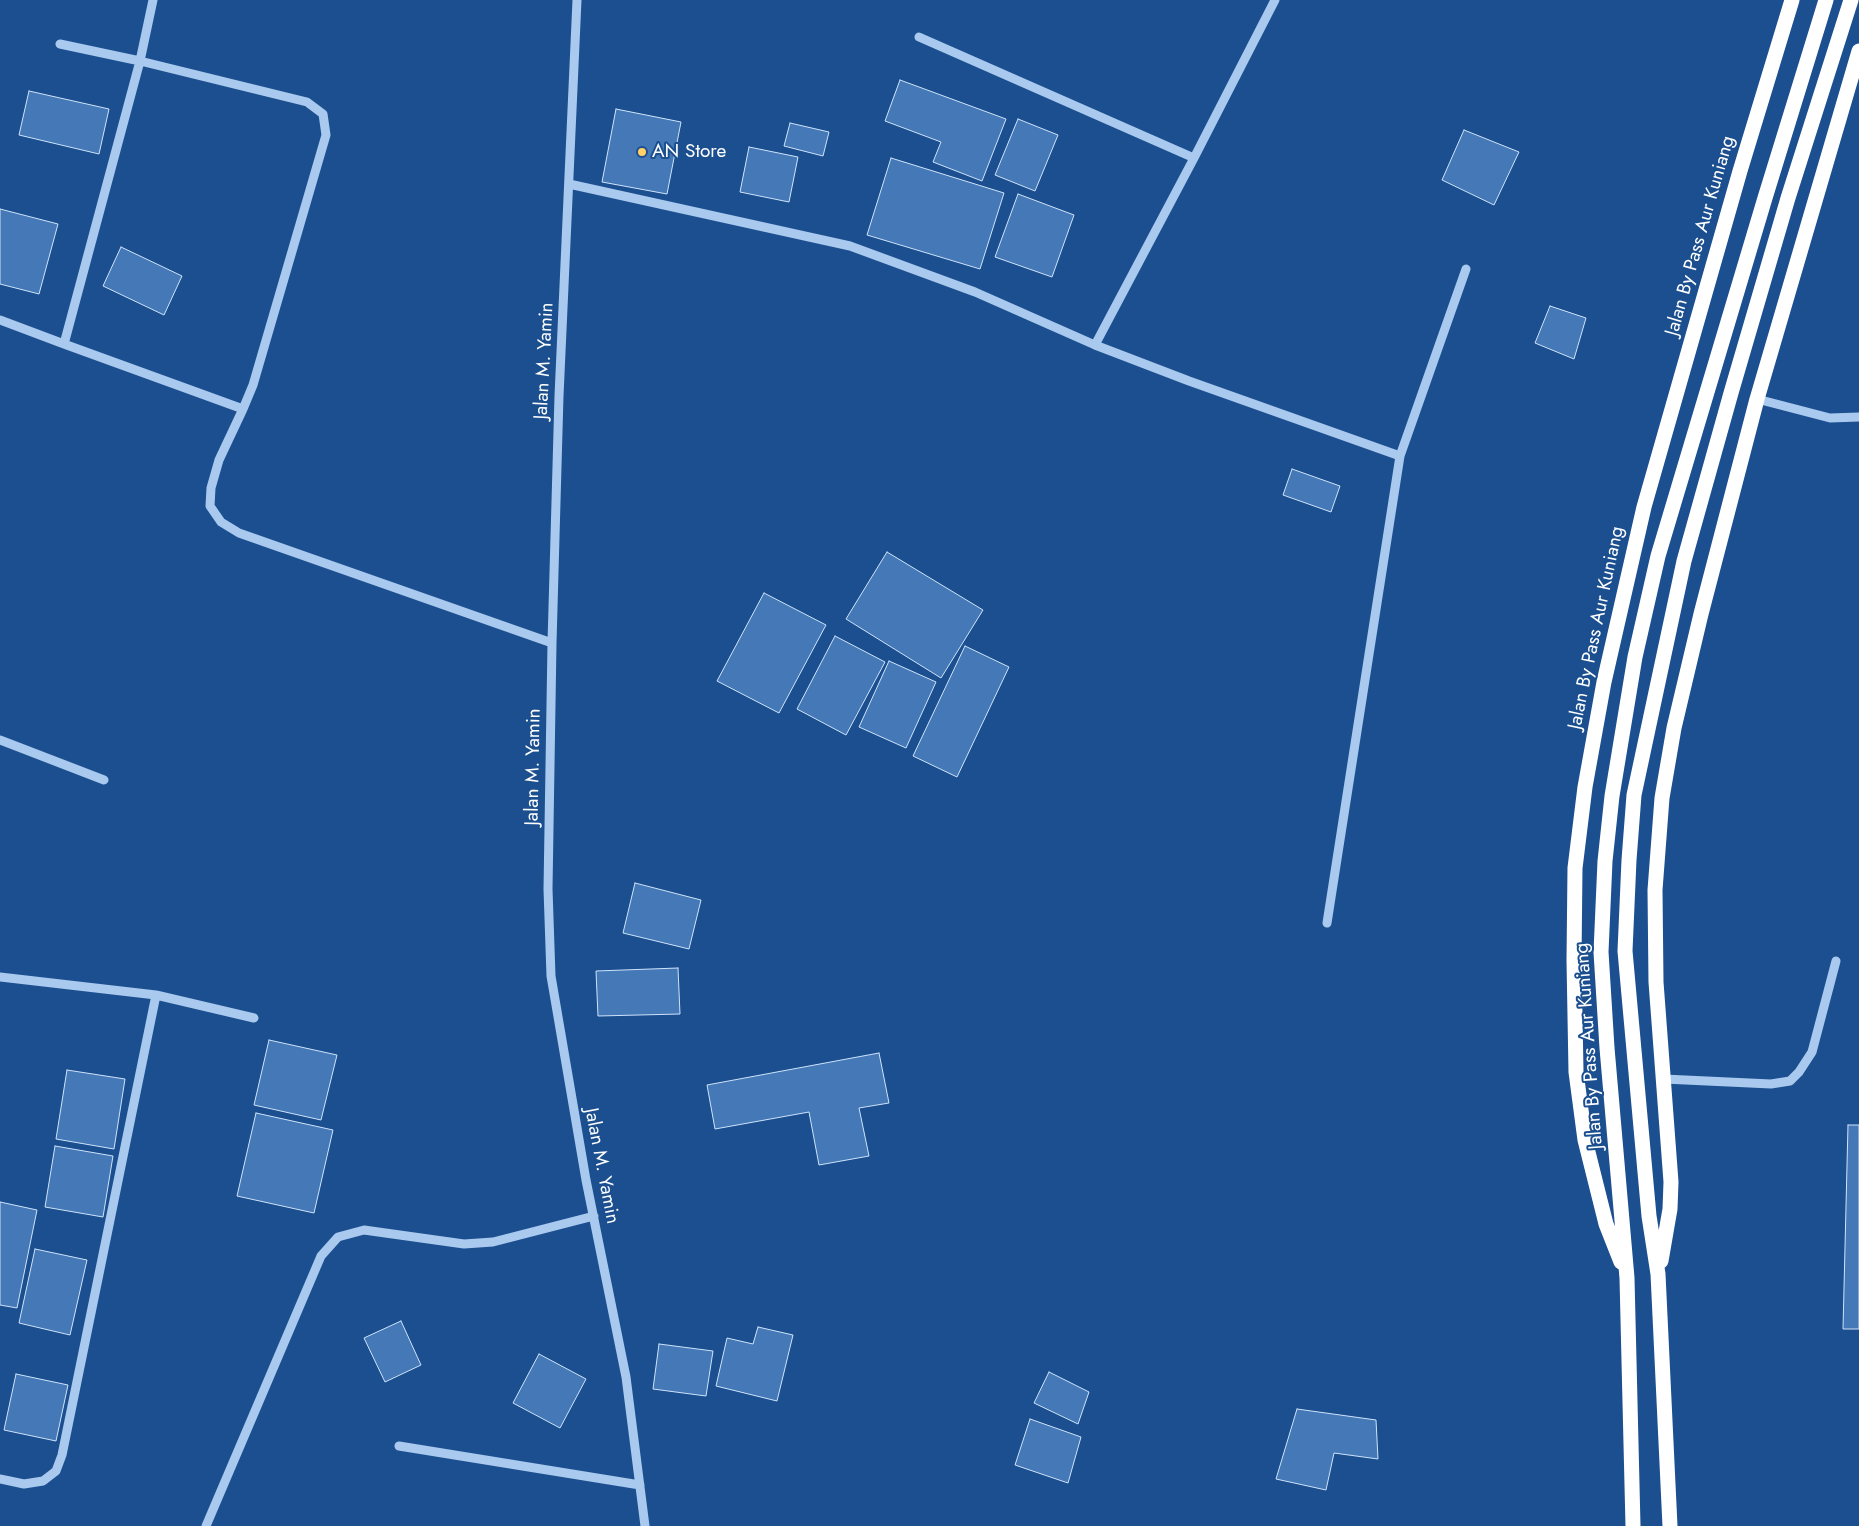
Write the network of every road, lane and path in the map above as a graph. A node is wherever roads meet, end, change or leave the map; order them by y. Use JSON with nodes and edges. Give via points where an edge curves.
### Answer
{"nodes":[{"id":1,"x":153,"y":0,"type":"edge"},
{"id":2,"x":577,"y":0,"type":"edge"},
{"id":3,"x":1274,"y":0,"type":"edge"},
{"id":4,"x":1792,"y":0,"type":"edge"},
{"id":5,"x":1826,"y":0,"type":"edge"},
{"id":6,"x":1851,"y":0,"type":"edge"},
{"id":7,"x":919,"y":37,"type":"dead end"},
{"id":8,"x":60,"y":44,"type":"dead end"},
{"id":9,"x":1859,"y":51,"type":"edge"},
{"id":10,"x":140,"y":61,"type":"junction"},
{"id":11,"x":1194,"y":158,"type":"junction"},
{"id":12,"x":570,"y":184,"type":"junction"},
{"id":13,"x":1466,"y":269,"type":"dead end"},
{"id":14,"x":0,"y":320,"type":"edge"},
{"id":15,"x":64,"y":344,"type":"junction"},
{"id":16,"x":1095,"y":345,"type":"junction"},
{"id":17,"x":1758,"y":399,"type":"junction"},
{"id":18,"x":243,"y":409,"type":"junction"},
{"id":19,"x":1859,"y":417,"type":"edge"},
{"id":20,"x":1400,"y":456,"type":"junction"},
{"id":21,"x":552,"y":643,"type":"junction"},
{"id":22,"x":0,"y":740,"type":"edge"},
{"id":23,"x":104,"y":780,"type":"dead end"},
{"id":24,"x":1327,"y":923,"type":"dead end"},
{"id":25,"x":1836,"y":961,"type":"dead end"},
{"id":26,"x":0,"y":977,"type":"edge"},
{"id":27,"x":156,"y":995,"type":"junction"},
{"id":28,"x":254,"y":1018,"type":"dead end"},
{"id":29,"x":1664,"y":1078,"type":"junction"},
{"id":30,"x":594,"y":1216,"type":"junction"},
{"id":31,"x":1658,"y":1274,"type":"junction"},
{"id":32,"x":1627,"y":1278,"type":"junction"},
{"id":33,"x":399,"y":1446,"type":"dead end"},
{"id":34,"x":0,"y":1479,"type":"edge"},
{"id":35,"x":640,"y":1485,"type":"junction"},
{"id":36,"x":206,"y":1526,"type":"edge"},
{"id":37,"x":645,"y":1526,"type":"edge"},
{"id":38,"x":1633,"y":1526,"type":"edge"},
{"id":39,"x":1670,"y":1526,"type":"edge"}],
"edges":[{"from":1,"to":10,"type":"street"},
{"from":2,"to":12,"type":"street","name":"Jalan M. Yamin"},
{"from":3,"to":11,"type":"street"},
{"from":4,"to":32,"type":"highway","name":"Jalan By Pass Aur Kuniang","via":[[1644,507],[1604,682],[1585,787],[1575,868],[1576,1072],[1585,1140],[1606,1224]]},
{"from":5,"to":32,"type":"highway","name":"Jalan By Pass Aur Kuniang","via":[[1658,556],[1635,657],[1612,796],[1601,952]]},
{"from":6,"to":31,"type":"highway","via":[[1783,217],[1684,561],[1634,795],[1625,951],[1649,1216]]},
{"from":7,"to":11,"type":"street"},
{"from":8,"to":10,"type":"street"},
{"from":9,"to":17,"type":"highway"},
{"from":10,"to":15,"type":"street"},
{"from":10,"to":18,"type":"street","via":[[307,102],[323,114],[326,135],[253,385]]},
{"from":11,"to":16,"type":"street"},
{"from":12,"to":16,"type":"street","via":[[850,246],[975,292]]},
{"from":12,"to":21,"type":"street","name":"Jalan M. Yamin","via":[[559,396]]},
{"from":13,"to":20,"type":"street"},
{"from":14,"to":15,"type":"street"},
{"from":15,"to":18,"type":"street"},
{"from":16,"to":20,"type":"street","via":[[1189,382]]},
{"from":17,"to":19,"type":"street","via":[[1830,418]]},
{"from":17,"to":29,"type":"highway","via":[[1701,614],[1674,728],[1662,798],[1655,890],[1656,982]]},
{"from":18,"to":21,"type":"street","via":[[211,488],[210,506],[221,522],[239,534]]},
{"from":20,"to":24,"type":"street"},
{"from":21,"to":30,"type":"street","name":"Jalan M. Yamin","via":[[548,889],[551,976]]},
{"from":22,"to":23,"type":"street"},
{"from":25,"to":29,"type":"street","via":[[1812,1052],[1790,1081],[1771,1084]]},
{"from":26,"to":27,"type":"street"},
{"from":27,"to":28,"type":"street"},
{"from":27,"to":34,"type":"street","via":[[62,1455],[56,1471],[43,1481],[24,1484]]},
{"from":29,"to":31,"type":"highway","via":[[1671,1182],[1670,1209]]},
{"from":30,"to":35,"type":"street","name":"Jalan M. Yamin","via":[[626,1376]]},
{"from":30,"to":36,"type":"street","via":[[492,1242],[464,1244],[364,1230],[338,1237],[321,1256]]},
{"from":31,"to":39,"type":"highway"},
{"from":32,"to":38,"type":"highway","name":"Jalan By Pass Aur Kuniang"},
{"from":33,"to":35,"type":"street"},
{"from":35,"to":37,"type":"street","name":"Jalan M. Yamin"}]}
